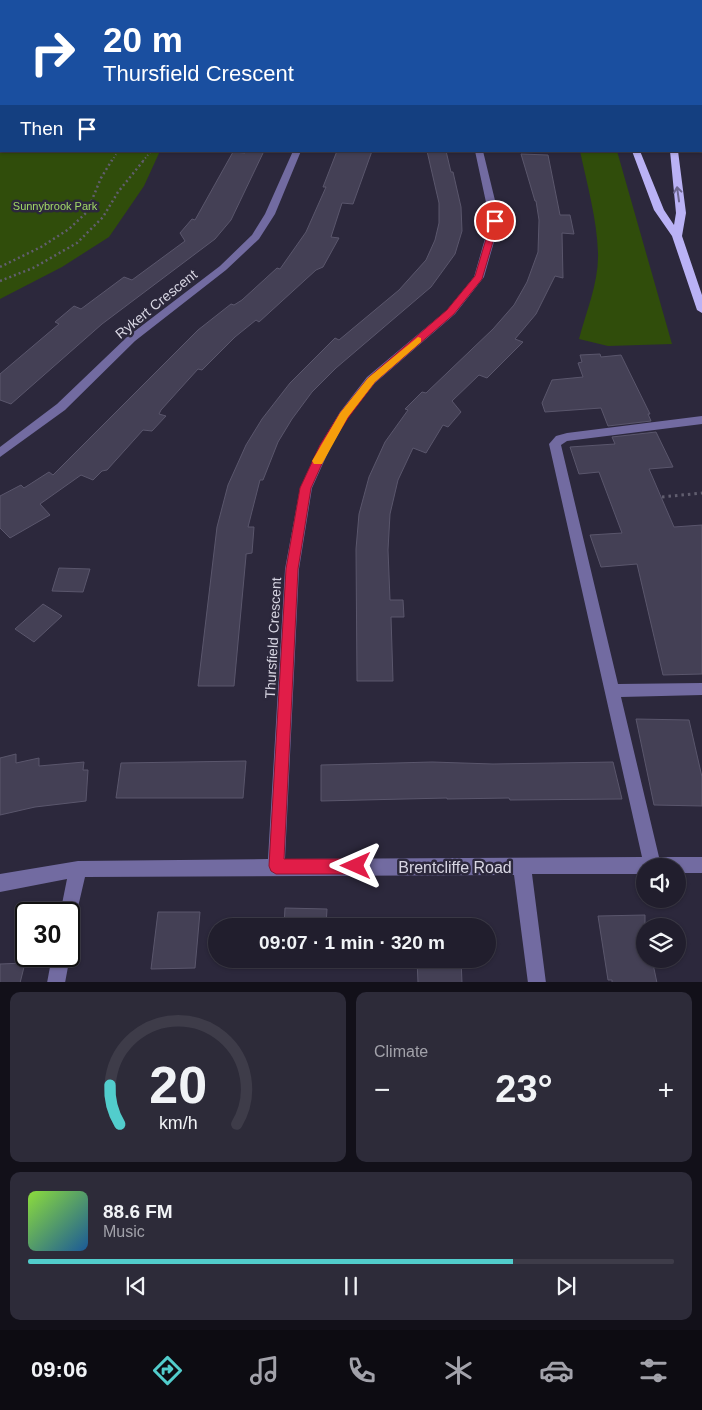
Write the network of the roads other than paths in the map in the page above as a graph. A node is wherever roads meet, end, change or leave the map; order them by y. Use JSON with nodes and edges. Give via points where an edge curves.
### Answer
{"nodes":[{"id":1,"x":297,"y":152,"type":"edge"},
{"id":2,"x":479,"y":152,"type":"edge"},
{"id":3,"x":636,"y":152,"type":"edge"},
{"id":4,"x":674,"y":152,"type":"edge"},
{"id":5,"x":677,"y":236,"type":"junction"},
{"id":6,"x":702,"y":310,"type":"edge"},
{"id":7,"x":702,"y":420,"type":"edge"},
{"id":8,"x":0,"y":453,"type":"edge"},
{"id":9,"x":702,"y":689,"type":"edge"},
{"id":10,"x":612,"y":691,"type":"junction"},
{"id":11,"x":651,"y":858,"type":"edge"},
{"id":12,"x":686,"y":865,"type":"edge"},
{"id":13,"x":702,"y":865,"type":"edge"},
{"id":14,"x":276,"y":866,"type":"junction"},
{"id":15,"x":636,"y":866,"type":"edge"},
{"id":16,"x":522,"y":867,"type":"junction"},
{"id":17,"x":78,"y":869,"type":"junction"},
{"id":18,"x":0,"y":883,"type":"edge"},
{"id":19,"x":71,"y":902,"type":"edge"},
{"id":20,"x":59,"y":967,"type":"edge"},
{"id":21,"x":56,"y":982,"type":"edge"},
{"id":22,"x":537,"y":982,"type":"edge"}],
"edges":[{"from":1,"to":8,"type":"street","name":"Rykert Crescent","via":[[270,214],[256,237],[223,268],[131,339],[61,407]]},
{"from":2,"to":14,"type":"street","name":"Thursfield Crescent","via":[[495,221],[479,277],[451,312],[371,380],[324,448],[306,488],[292,569]]},
{"from":3,"to":5,"type":"main road","via":[[659,210]]},
{"from":5,"to":4,"type":"main road","one_way":true,"via":[[681,213]]},
{"from":5,"to":6,"type":"main road"},
{"from":7,"to":10,"type":"street","via":[[567,437],[554,444]]},
{"from":9,"to":10,"type":"street"},
{"from":10,"to":11,"type":"street"},
{"from":12,"to":13,"type":"street","name":"Brentcliffe Road"},
{"from":14,"to":16,"type":"street","name":"Brentcliffe Road"},
{"from":14,"to":17,"type":"street","name":"Brentcliffe Road"},
{"from":15,"to":16,"type":"street","name":"Brentcliffe Road"},
{"from":16,"to":22,"type":"street"},
{"from":17,"to":18,"type":"street","name":"Brentcliffe Road"},
{"from":17,"to":19,"type":"street"},
{"from":20,"to":21,"type":"street"}]}
